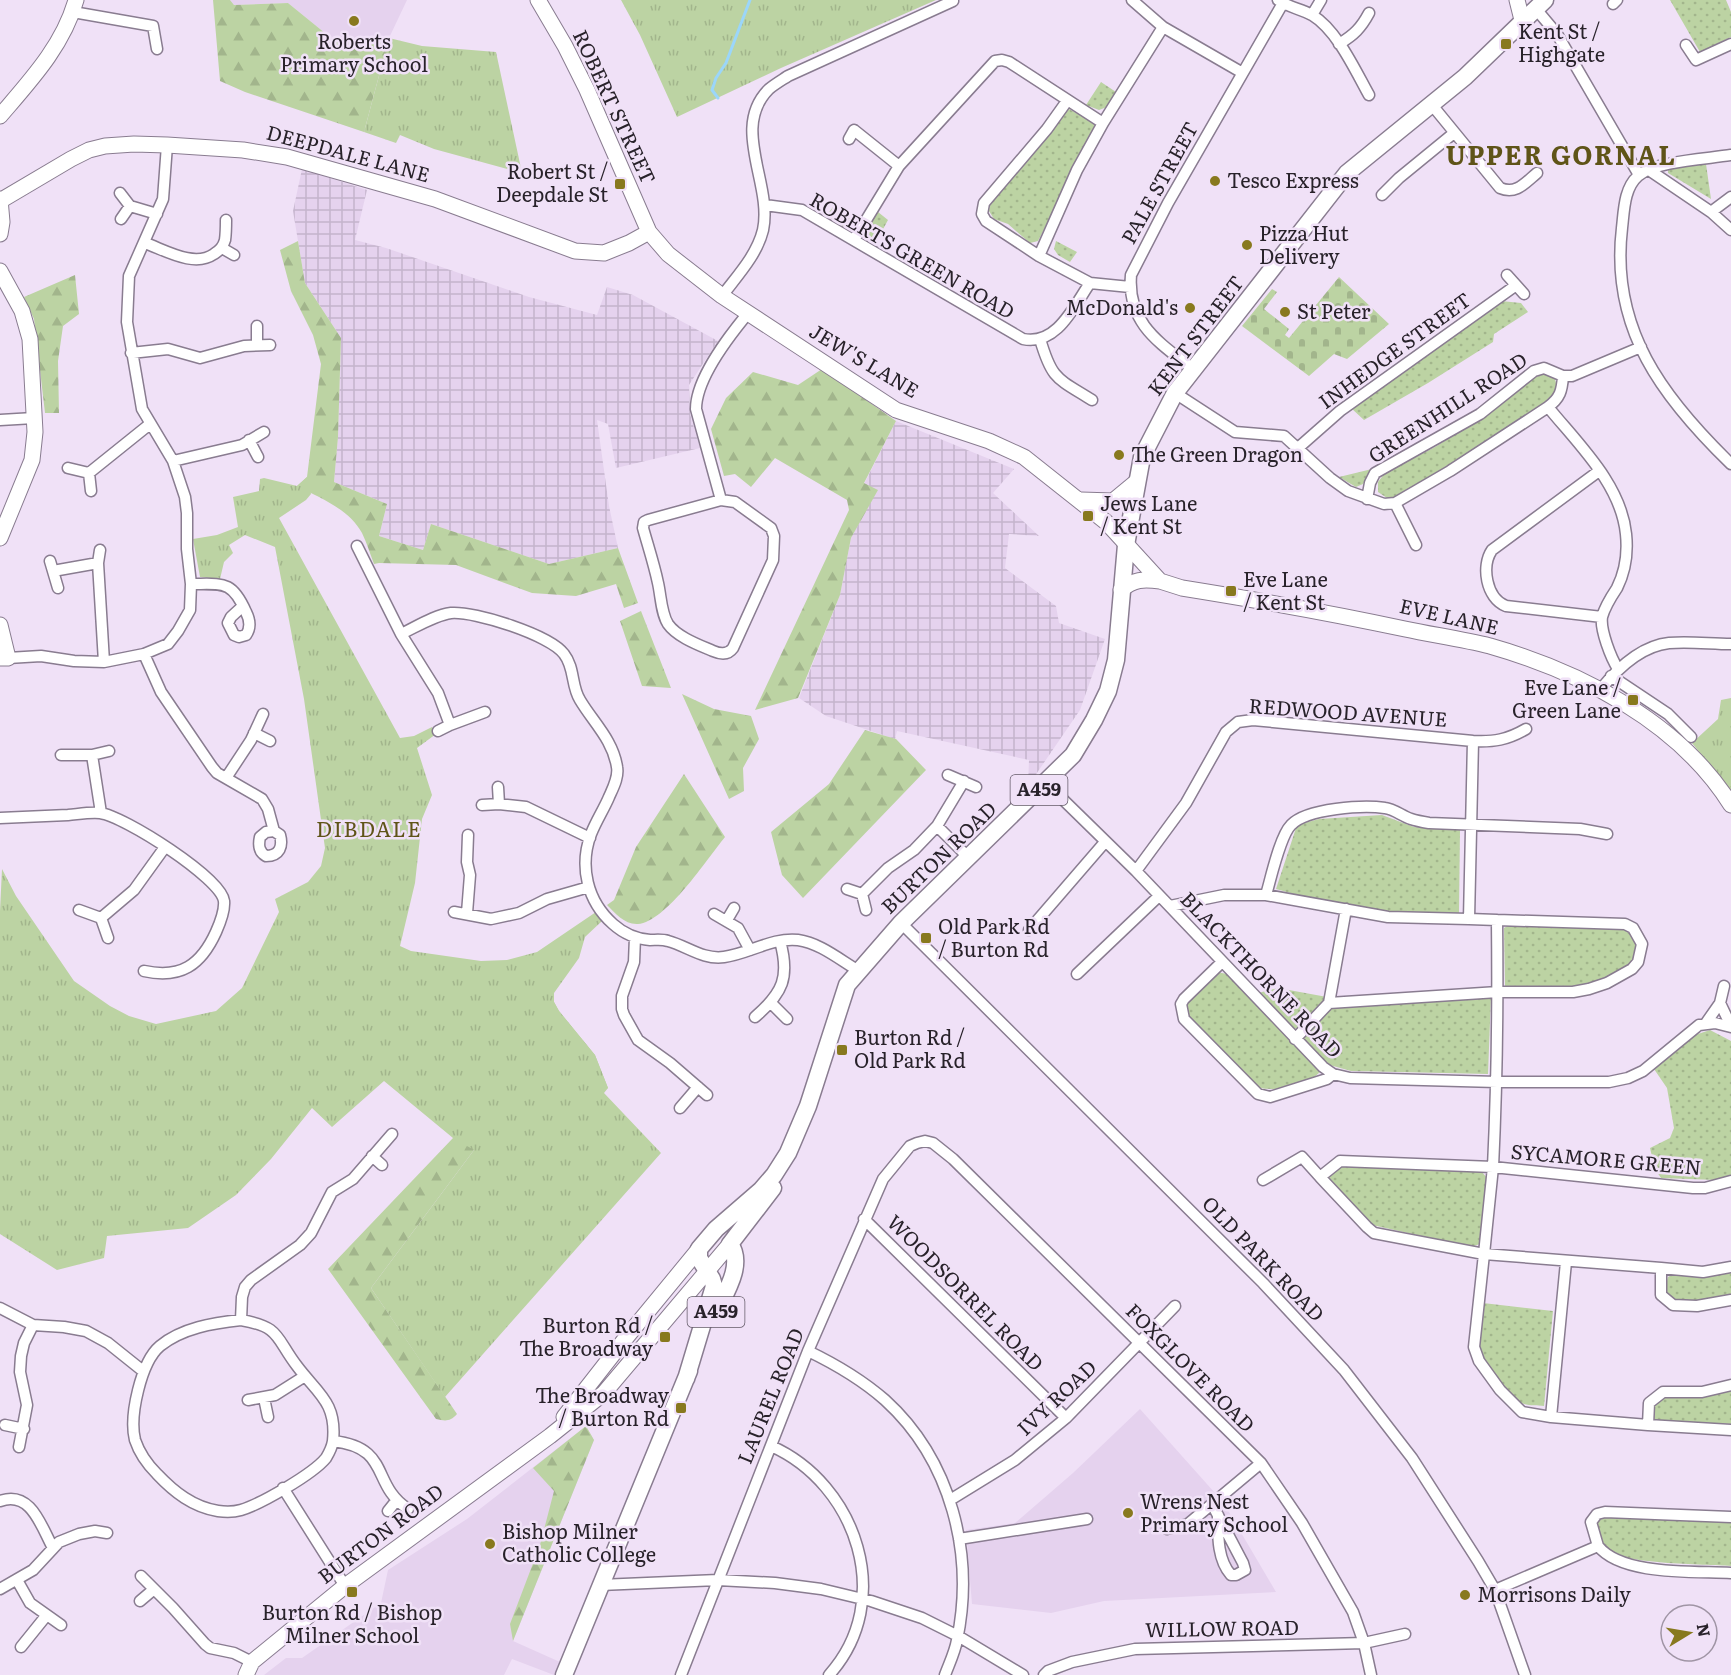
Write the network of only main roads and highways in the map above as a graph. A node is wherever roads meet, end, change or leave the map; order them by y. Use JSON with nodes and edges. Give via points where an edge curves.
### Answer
{"nodes":[{"id":1,"x":1540,"y":4,"type":"edge"},
{"id":2,"x":1126,"y":545,"type":"joint"},
{"id":3,"x":859,"y":970,"type":"junction"},
{"id":4,"x":730,"y":1244,"type":"junction"},
{"id":5,"x":704,"y":1245,"type":"junction"},
{"id":6,"x":686,"y":1379,"type":"junction"},
{"id":7,"x":564,"y":1675,"type":"edge"}],
"edges":[{"from":1,"to":2,"type":"main road","name":"KENT STREET","number":"A459","via":[[1465,77],[1347,173],[1175,393],[1142,457]]},
{"from":2,"to":3,"type":"main road","name":"BURTON ROAD","number":"A459","via":[[1116,660],[1108,691],[1087,734],[1046,783]]},
{"from":3,"to":4,"type":"main road","via":[[824,1086],[801,1144],[780,1179]]},
{"from":3,"to":5,"type":"main road","number":"A459","via":[[847,985],[808,1107],[788,1154],[761,1190],[716,1229]]},
{"from":4,"to":5,"type":"main road"},
{"from":4,"to":6,"type":"main road","number":"A459","via":[[736,1263],[732,1277]]},
{"from":5,"to":6,"type":"main road","number":"A459","via":[[699,1258],[714,1286]]},
{"from":6,"to":7,"type":"main road","number":"A459"}]}
